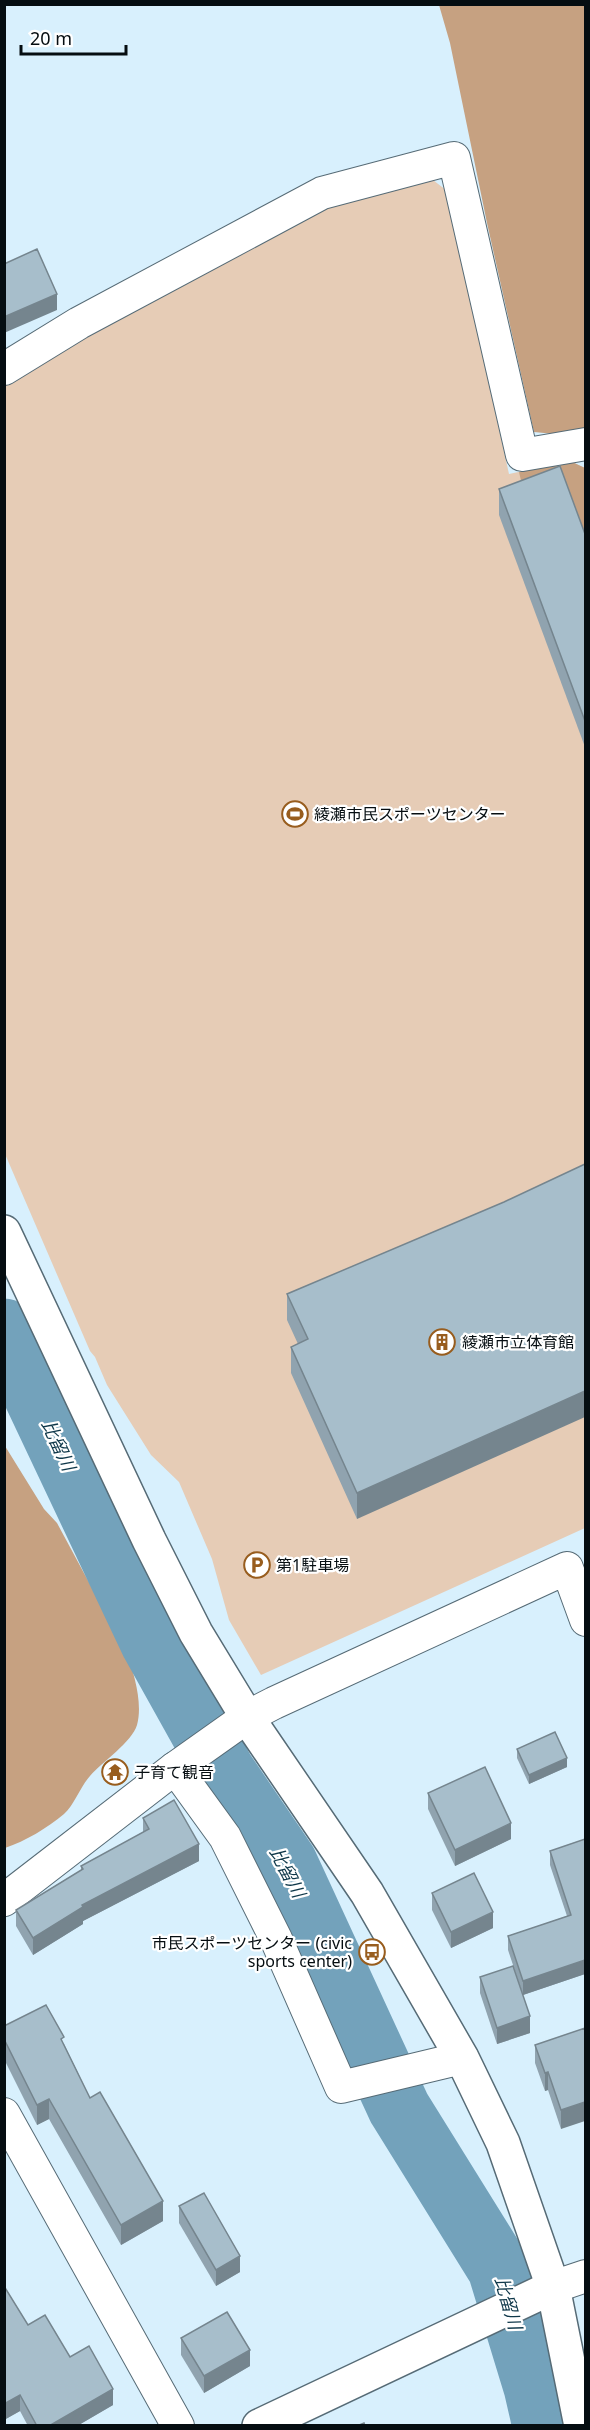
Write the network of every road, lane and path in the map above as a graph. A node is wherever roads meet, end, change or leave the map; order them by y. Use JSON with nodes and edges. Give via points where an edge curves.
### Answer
{"nodes":[{"id":1,"x":4,"y":369,"type":"edge"},
{"id":2,"x":585,"y":444,"type":"edge"},
{"id":3,"x":4,"y":1232,"type":"edge"},
{"id":4,"x":585,"y":1620,"type":"edge"},
{"id":5,"x":235,"y":1726,"type":"junction"},
{"id":6,"x":182,"y":1763,"type":"junction"},
{"id":7,"x":4,"y":1900,"type":"edge"},
{"id":8,"x":462,"y":2058,"type":"junction"},
{"id":9,"x":4,"y":2114,"type":"edge"},
{"id":10,"x":585,"y":2276,"type":"edge"},
{"id":11,"x":541,"y":2293,"type":"junction"},
{"id":12,"x":178,"y":2426,"type":"edge"},
{"id":13,"x":259,"y":2426,"type":"edge"},
{"id":14,"x":581,"y":2426,"type":"edge"}],
"edges":[{"from":1,"to":2,"type":"street","via":[[80,323],[322,193],[454,158],[522,455]]},
{"from":3,"to":5,"type":"street","via":[[148,1540],[196,1633]]},
{"from":4,"to":5,"type":"street","via":[[567,1568]]},
{"from":5,"to":6,"type":"street"},
{"from":5,"to":8,"type":"street","via":[[367,1893]]},
{"from":6,"to":7,"type":"street"},
{"from":6,"to":8,"type":"street","via":[[225,1837],[276,1939],[341,2087]]},
{"from":8,"to":11,"type":"street","via":[[503,2143]]},
{"from":9,"to":12,"type":"street"},
{"from":10,"to":11,"type":"street"},
{"from":11,"to":13,"type":"street"},
{"from":11,"to":14,"type":"street"}]}
